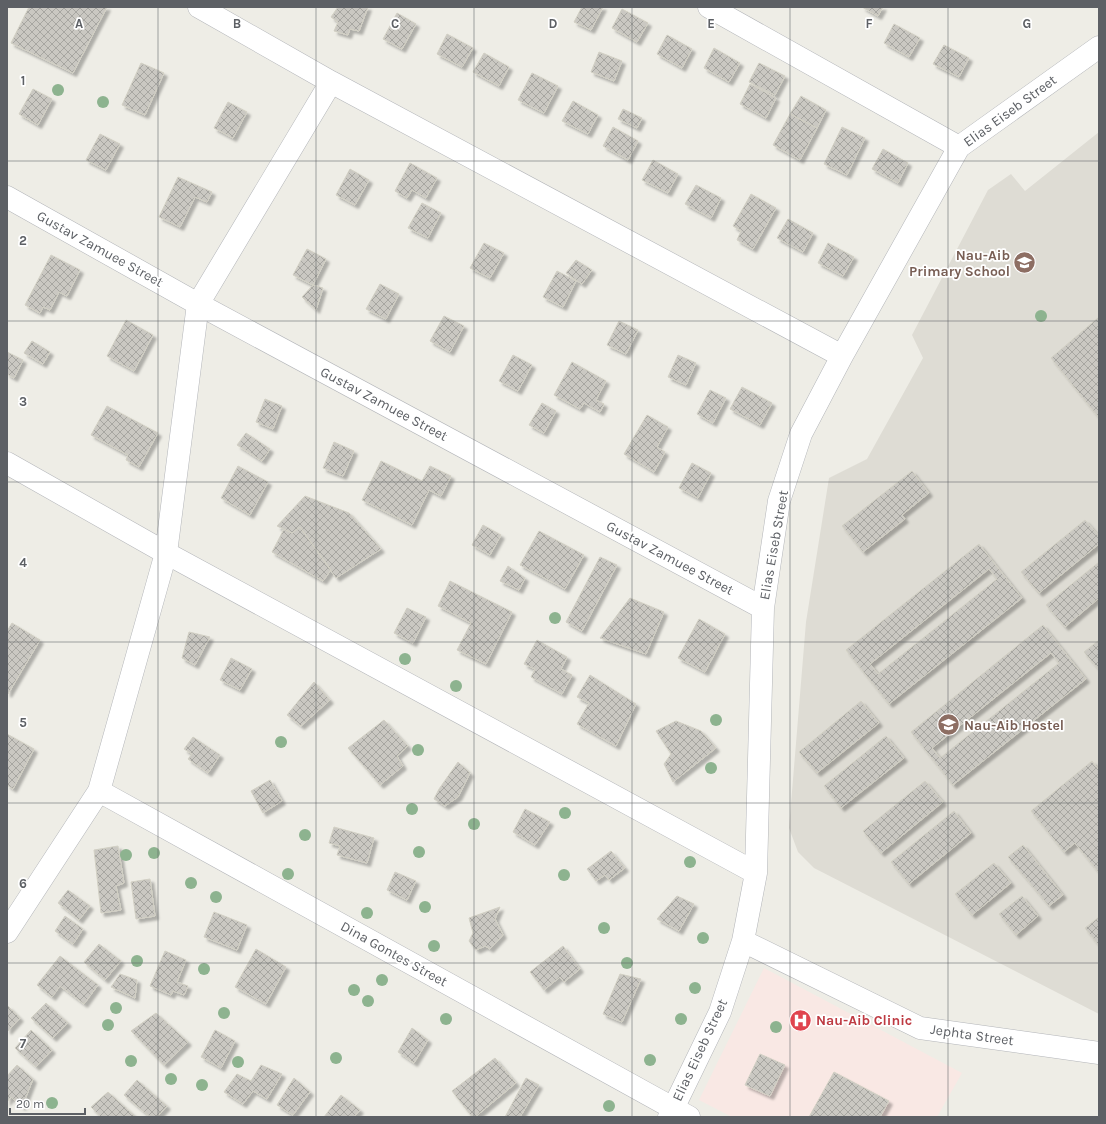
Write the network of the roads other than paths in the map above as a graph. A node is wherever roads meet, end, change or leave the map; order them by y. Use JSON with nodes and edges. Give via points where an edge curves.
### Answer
{"nodes":[{"id":1,"x":198,"y":7,"type":"edge"},
{"id":2,"x":709,"y":7,"type":"edge"},
{"id":3,"x":1099,"y":47,"type":"edge"},
{"id":4,"x":331,"y":82,"type":"junction"},
{"id":5,"x":959,"y":147,"type":"junction"},
{"id":6,"x":7,"y":197,"type":"edge"},
{"id":7,"x":198,"y":304,"type":"junction"},
{"id":8,"x":842,"y":356,"type":"junction"},
{"id":9,"x":7,"y":463,"type":"edge"},
{"id":10,"x":166,"y":553,"type":"junction"},
{"id":11,"x":763,"y":608,"type":"junction"},
{"id":12,"x":99,"y":791,"type":"junction"},
{"id":13,"x":756,"y":874,"type":"junction"},
{"id":14,"x":7,"y":932,"type":"edge"},
{"id":15,"x":744,"y":941,"type":"junction"},
{"id":16,"x":1099,"y":1053,"type":"edge"},
{"id":17,"x":677,"y":1114,"type":"edge"}],
"edges":[{"from":1,"to":4,"type":"street"},
{"from":2,"to":5,"type":"street"},
{"from":3,"to":5,"type":"street","name":"Elias Eiseb Street"},
{"from":4,"to":7,"type":"street"},
{"from":4,"to":8,"type":"street"},
{"from":5,"to":8,"type":"street","name":"Elias Eiseb Street"},
{"from":6,"to":7,"type":"street","name":"Gustav Zamuee Street"},
{"from":7,"to":10,"type":"street"},
{"from":7,"to":11,"type":"street","name":"Gustav Zamuee Street"},
{"from":8,"to":11,"type":"street","name":"Elias Eiseb Street","via":[[801,434],[778,501]]},
{"from":9,"to":10,"type":"street"},
{"from":10,"to":12,"type":"street"},
{"from":10,"to":13,"type":"street"},
{"from":11,"to":13,"type":"street","name":"Elias Eiseb Street"},
{"from":12,"to":14,"type":"street"},
{"from":12,"to":17,"type":"street","name":"Dina Gontes Street"},
{"from":13,"to":15,"type":"street","name":"Elias Eiseb Street"},
{"from":15,"to":16,"type":"street","name":"Jephta Street","via":[[920,1028]]},
{"from":15,"to":17,"type":"street","name":"Elias Eiseb Street","via":[[720,1012]]}]}
